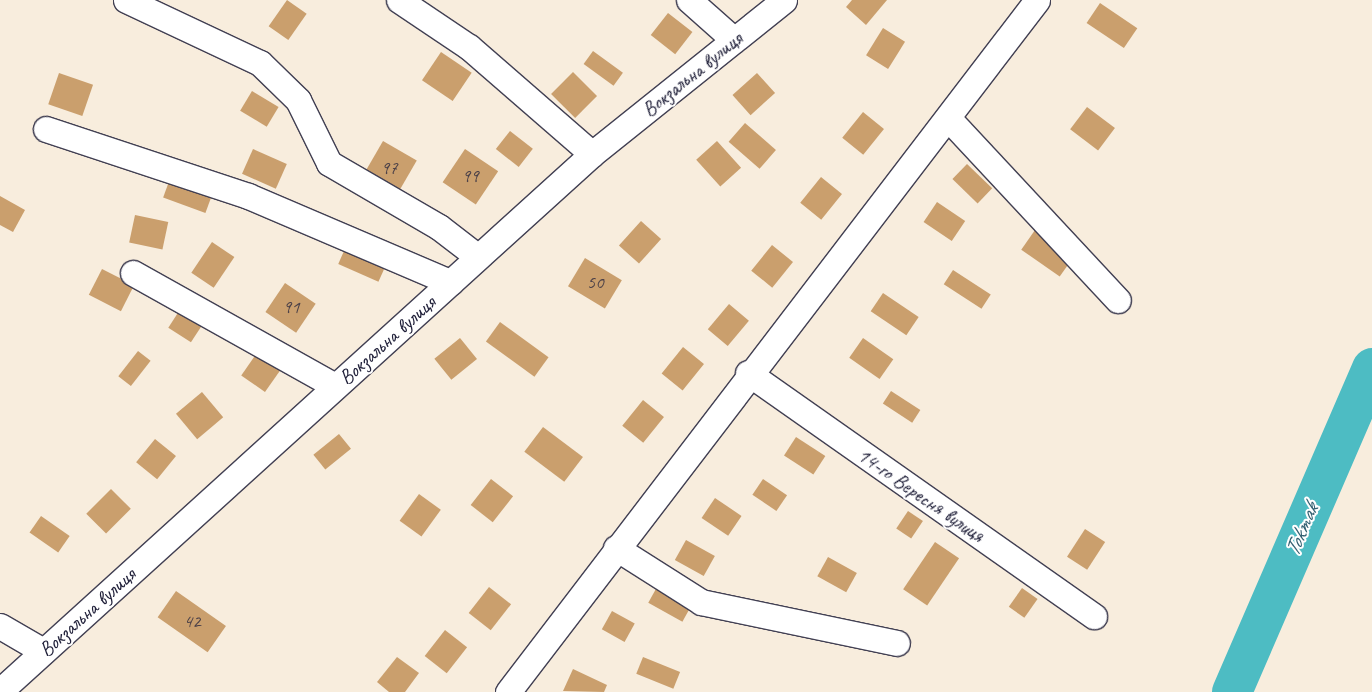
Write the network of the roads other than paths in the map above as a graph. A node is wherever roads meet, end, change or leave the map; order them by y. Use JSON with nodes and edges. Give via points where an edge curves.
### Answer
{"nodes":[{"id":1,"x":126,"y":0,"type":"edge"},
{"id":2,"x":399,"y":0,"type":"edge"},
{"id":3,"x":689,"y":0,"type":"edge"},
{"id":4,"x":784,"y":0,"type":"edge"},
{"id":5,"x":1037,"y":0,"type":"edge"},
{"id":6,"x":734,"y":40,"type":"junction"},
{"id":7,"x":948,"y":118,"type":"junction"},
{"id":8,"x":46,"y":129,"type":"dead end"},
{"id":9,"x":592,"y":154,"type":"junction"},
{"id":10,"x":478,"y":257,"type":"junction"},
{"id":11,"x":133,"y":273,"type":"dead end"},
{"id":12,"x":450,"y":282,"type":"junction"},
{"id":13,"x":1118,"y":300,"type":"dead end"},
{"id":14,"x":748,"y":373,"type":"junction"},
{"id":15,"x":335,"y":386,"type":"junction"},
{"id":16,"x":616,"y":548,"type":"junction"},
{"id":17,"x":1094,"y":616,"type":"dead end"},
{"id":18,"x":0,"y":626,"type":"edge"},
{"id":19,"x":897,"y":642,"type":"dead end"},
{"id":20,"x":43,"y":651,"type":"junction"},
{"id":21,"x":0,"y":691,"type":"edge"},
{"id":22,"x":509,"y":692,"type":"edge"}],
"edges":[{"from":1,"to":10,"type":"street","via":[[260,63],[298,100],[329,163],[439,227]]},
{"from":2,"to":9,"type":"street","via":[[469,47]]},
{"from":3,"to":6,"type":"street"},
{"from":4,"to":6,"type":"street","name":"Вокзальна вулиця"},
{"from":5,"to":7,"type":"street"},
{"from":6,"to":9,"type":"street","name":"Вокзальна вулиця"},
{"from":7,"to":13,"type":"street"},
{"from":7,"to":14,"type":"street"},
{"from":8,"to":12,"type":"street","via":[[248,196]]},
{"from":9,"to":10,"type":"street","name":"Вокзальна вулиця"},
{"from":10,"to":12,"type":"street","name":"Вокзальна вулиця"},
{"from":11,"to":15,"type":"street"},
{"from":12,"to":15,"type":"street","name":"Вокзальна вулиця"},
{"from":14,"to":16,"type":"street"},
{"from":14,"to":17,"type":"street","name":"14-го Вересня вулиця"},
{"from":15,"to":20,"type":"street","name":"Вокзальна вулиця"},
{"from":16,"to":19,"type":"street","via":[[701,602]]},
{"from":16,"to":22,"type":"street"},
{"from":18,"to":20,"type":"street"},
{"from":20,"to":21,"type":"street","name":"Вокзальна вулиця"}]}
